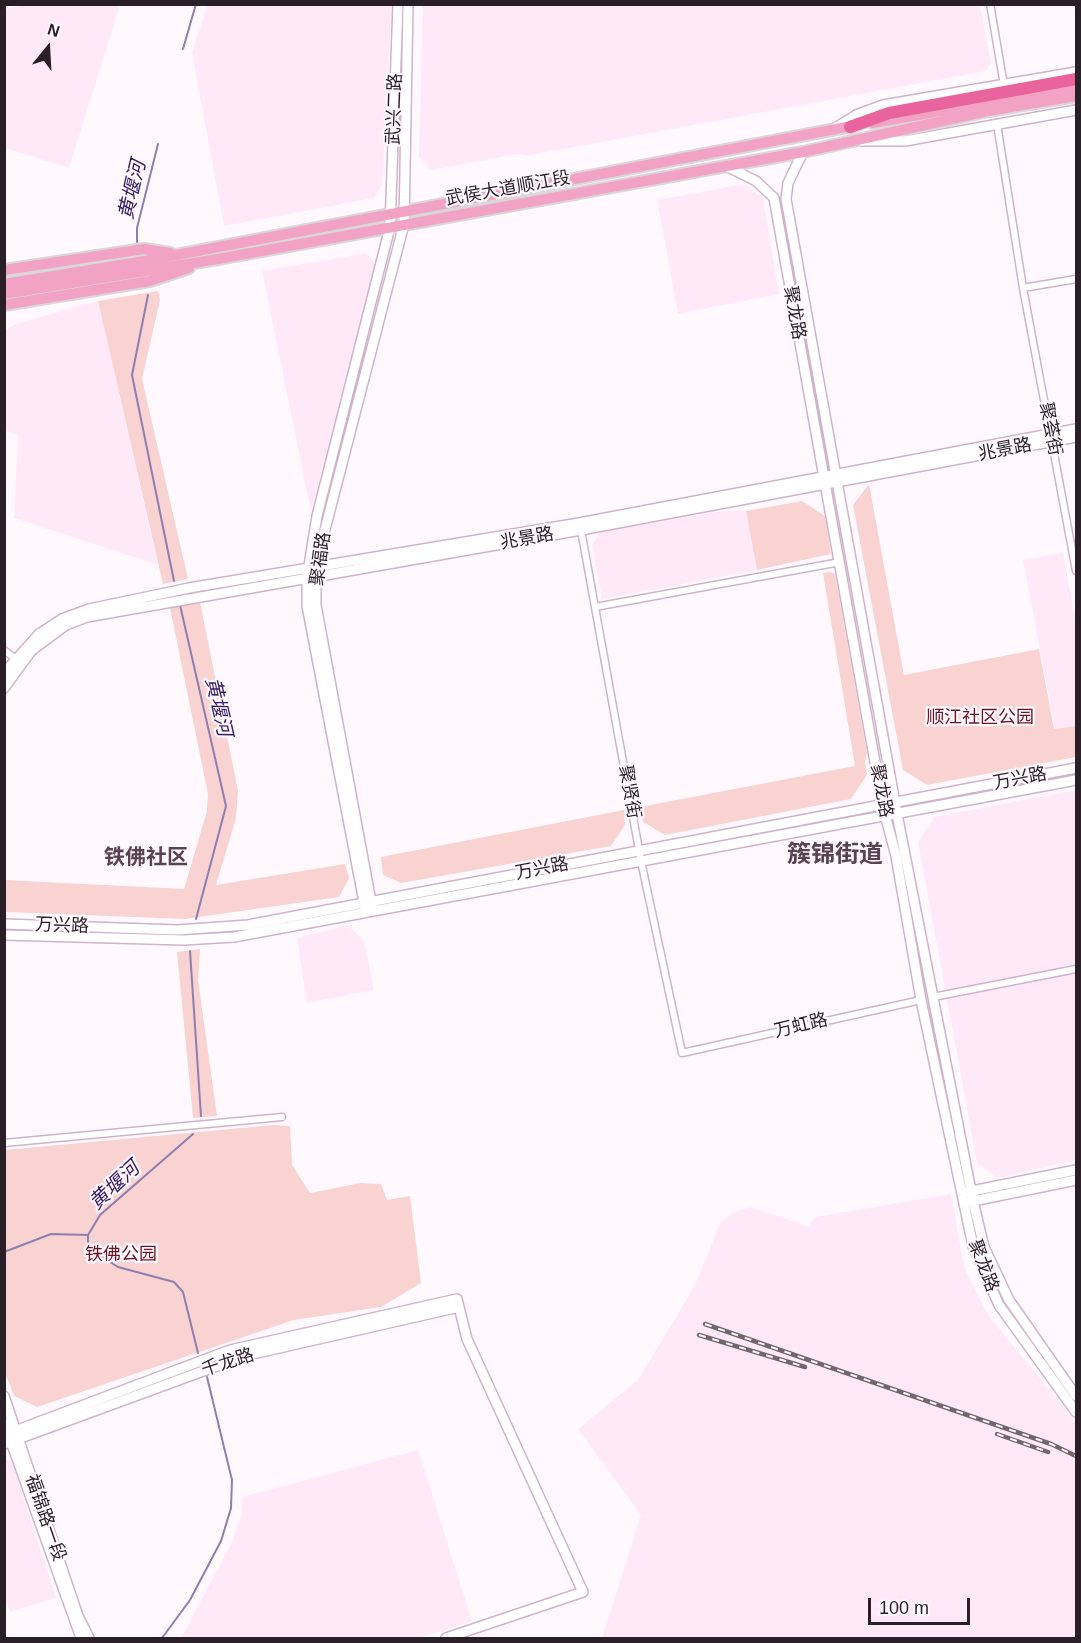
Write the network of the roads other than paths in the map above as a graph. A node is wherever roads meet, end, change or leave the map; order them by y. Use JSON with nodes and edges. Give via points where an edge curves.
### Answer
{"nodes":[{"id":1,"x":398,"y":4,"type":"edge"},
{"id":2,"x":408,"y":4,"type":"edge"},
{"id":3,"x":990,"y":4,"type":"edge"},
{"id":4,"x":1077,"y":72,"type":"edge"},
{"id":5,"x":1077,"y":79,"type":"edge"},
{"id":6,"x":1004,"y":86,"type":"junction"},
{"id":7,"x":1077,"y":87,"type":"edge"},
{"id":8,"x":1077,"y":96,"type":"edge"},
{"id":9,"x":987,"y":104,"type":"junction"},
{"id":10,"x":1077,"y":110,"type":"edge"},
{"id":11,"x":997,"y":124,"type":"junction"},
{"id":12,"x":850,"y":127,"type":"joint"},
{"id":13,"x":833,"y":130,"type":"junction"},
{"id":14,"x":856,"y":141,"type":"junction"},
{"id":15,"x":803,"y":152,"type":"junction"},
{"id":16,"x":726,"y":166,"type":"junction"},
{"id":17,"x":479,"y":197,"type":"junction"},
{"id":18,"x":483,"y":210,"type":"junction"},
{"id":19,"x":405,"y":211,"type":"junction"},
{"id":20,"x":393,"y":213,"type":"junction"},
{"id":21,"x":404,"y":224,"type":"junction"},
{"id":22,"x":390,"y":226,"type":"junction"},
{"id":23,"x":173,"y":254,"type":"junction"},
{"id":24,"x":218,"y":259,"type":"junction"},
{"id":25,"x":4,"y":270,"type":"edge"},
{"id":26,"x":1077,"y":279,"type":"edge"},
{"id":27,"x":4,"y":284,"type":"edge"},
{"id":28,"x":31,"y":285,"type":"junction"},
{"id":29,"x":1023,"y":288,"type":"junction"},
{"id":30,"x":4,"y":294,"type":"edge"},
{"id":31,"x":24,"y":302,"type":"junction"},
{"id":32,"x":4,"y":305,"type":"edge"},
{"id":33,"x":4,"y":311,"type":"edge"},
{"id":34,"x":1077,"y":429,"type":"edge"},
{"id":35,"x":1052,"y":436,"type":"junction"},
{"id":36,"x":1077,"y":437,"type":"edge"},
{"id":37,"x":836,"y":478,"type":"junction"},
{"id":38,"x":825,"y":481,"type":"junction"},
{"id":39,"x":581,"y":530,"type":"junction"},
{"id":40,"x":840,"y":562,"type":"junction"},
{"id":41,"x":1077,"y":571,"type":"edge"},
{"id":42,"x":312,"y":573,"type":"junction"},
{"id":43,"x":595,"y":607,"type":"junction"},
{"id":44,"x":4,"y":650,"type":"edge"},
{"id":45,"x":16,"y":659,"type":"junction"},
{"id":46,"x":4,"y":673,"type":"edge"},
{"id":47,"x":4,"y":688,"type":"edge"},
{"id":48,"x":1077,"y":768,"type":"edge"},
{"id":49,"x":1077,"y":780,"type":"edge"},
{"id":50,"x":896,"y":804,"type":"junction"},
{"id":51,"x":885,"y":811,"type":"junction"},
{"id":52,"x":897,"y":814,"type":"junction"},
{"id":53,"x":639,"y":850,"type":"junction"},
{"id":54,"x":641,"y":861,"type":"junction"},
{"id":55,"x":368,"y":902,"type":"junction"},
{"id":56,"x":370,"y":913,"type":"junction"},
{"id":57,"x":4,"y":924,"type":"edge"},
{"id":58,"x":4,"y":935,"type":"edge"},
{"id":59,"x":1077,"y":969,"type":"edge"},
{"id":60,"x":933,"y":997,"type":"junction"},
{"id":61,"x":921,"y":1000,"type":"junction"},
{"id":62,"x":682,"y":1053,"type":"joint"},
{"id":63,"x":282,"y":1117,"type":"dead end"},
{"id":64,"x":4,"y":1143,"type":"edge"},
{"id":65,"x":1077,"y":1170,"type":"edge"},
{"id":66,"x":1077,"y":1180,"type":"edge"},
{"id":67,"x":972,"y":1197,"type":"junction"},
{"id":68,"x":962,"y":1198,"type":"junction"},
{"id":69,"x":4,"y":1396,"type":"edge"},
{"id":70,"x":1077,"y":1396,"type":"edge"},
{"id":71,"x":1077,"y":1412,"type":"edge"},
{"id":72,"x":4,"y":1422,"type":"edge"},
{"id":73,"x":10,"y":1437,"type":"edge"},
{"id":74,"x":81,"y":1638,"type":"edge"},
{"id":75,"x":89,"y":1638,"type":"edge"},
{"id":76,"x":446,"y":1638,"type":"edge"}],
"edges":[{"from":1,"to":20,"type":"street","name":"武兴二路"},
{"from":2,"to":19,"type":"street","name":"聚福路"},
{"from":3,"to":6,"type":"street"},
{"from":4,"to":6,"type":"street"},
{"from":5,"to":9,"type":"highway"},
{"from":6,"to":13,"type":"street","via":[[883,105],[856,115]]},
{"from":7,"to":9,"type":"main road"},
{"from":8,"to":9,"type":"main road"},
{"from":9,"to":12,"type":"highway","via":[[889,113]]},
{"from":9,"to":14,"type":"main road","name":"武侯大道顺江段"},
{"from":10,"to":11,"type":"street"},
{"from":11,"to":14,"type":"street","via":[[905,141]]},
{"from":11,"to":29,"type":"street","name":"聚荟街"},
{"from":12,"to":13,"type":"main road","name":"武侯大道顺江段"},
{"from":13,"to":17,"type":"main road","name":"武侯大道顺江段"},
{"from":14,"to":15,"type":"main road","name":"武侯大道顺江段"},
{"from":15,"to":16,"type":"main road","name":"武侯大道顺江段"},
{"from":15,"to":37,"type":"street","name":"聚龙路","via":[[788,183],[786,199]]},
{"from":16,"to":18,"type":"main road","name":"武侯大道顺江段"},
{"from":16,"to":38,"type":"street","name":"聚龙路","via":[[756,181],[774,198]]},
{"from":17,"to":18,"type":"main road"},
{"from":17,"to":19,"type":"main road","name":"武侯大道顺江段"},
{"from":18,"to":21,"type":"main road","name":"武侯大道顺江段"},
{"from":19,"to":20,"type":"main road","name":"武侯大道顺江段"},
{"from":19,"to":21,"type":"street","name":"聚福路"},
{"from":20,"to":22,"type":"street","name":"武兴二路"},
{"from":20,"to":23,"type":"main road","name":"武侯大道顺江段"},
{"from":21,"to":22,"type":"main road","name":"武侯大道顺江段"},
{"from":21,"to":42,"type":"street","name":"聚福路"},
{"from":22,"to":24,"type":"main road","name":"武侯大道顺江段"},
{"from":22,"to":42,"type":"street","name":"武兴二路","via":[[317,516]]},
{"from":23,"to":25,"type":"main road","via":[[144,249]]},
{"from":23,"to":28,"type":"main road","name":"武侯大道顺江段"},
{"from":24,"to":28,"type":"main road","name":"武侯大道顺江段"},
{"from":24,"to":31,"type":"main road","via":[[150,281]]},
{"from":26,"to":29,"type":"street"},
{"from":27,"to":28,"type":"main road"},
{"from":28,"to":30,"type":"main road"},
{"from":29,"to":35,"type":"street","name":"聚荟街"},
{"from":31,"to":32,"type":"main road"},
{"from":31,"to":33,"type":"main road"},
{"from":34,"to":35,"type":"street","name":"兆景路"},
{"from":35,"to":36,"type":"street","name":"兆景路"},
{"from":35,"to":37,"type":"street","name":"兆景路"},
{"from":35,"to":41,"type":"street","name":"聚荟街"},
{"from":37,"to":38,"type":"street","name":"兆景路"},
{"from":37,"to":50,"type":"street","name":"聚龙路"},
{"from":38,"to":39,"type":"street","name":"兆景路"},
{"from":38,"to":40,"type":"street","name":"聚龙路"},
{"from":38,"to":42,"type":"street","name":"兆景路"},
{"from":39,"to":42,"type":"street","name":"兆景路"},
{"from":39,"to":43,"type":"street","name":"聚贤街"},
{"from":40,"to":43,"type":"street"},
{"from":40,"to":51,"type":"street","name":"聚龙路"},
{"from":42,"to":45,"type":"street","name":"兆景路","via":[[189,588],[89,609],[62,619],[39,634]]},
{"from":42,"to":47,"type":"street","name":"兆景路","via":[[87,617],[66,625],[31,651]]},
{"from":42,"to":55,"type":"street","name":"聚福路"},
{"from":43,"to":53,"type":"street","name":"聚贤街"},
{"from":44,"to":45,"type":"street"},
{"from":45,"to":46,"type":"street","name":"兆景路"},
{"from":48,"to":50,"type":"street","name":"万兴路"},
{"from":49,"to":52,"type":"street"},
{"from":50,"to":51,"type":"street","name":"万兴路"},
{"from":50,"to":52,"type":"street","name":"聚龙路"},
{"from":51,"to":52,"type":"street"},
{"from":51,"to":53,"type":"street","name":"万兴路"},
{"from":51,"to":54,"type":"street"},
{"from":51,"to":61,"type":"street","name":"聚龙路"},
{"from":52,"to":60,"type":"street","name":"聚龙路"},
{"from":53,"to":54,"type":"street","name":"聚贤街"},
{"from":53,"to":55,"type":"street","name":"万兴路"},
{"from":54,"to":56,"type":"street"},
{"from":54,"to":62,"type":"street","name":"聚贤街"},
{"from":55,"to":56,"type":"street","name":"聚福路"},
{"from":55,"to":57,"type":"street","name":"万兴路","via":[[212,929]]},
{"from":56,"to":58,"type":"street","via":[[207,939]]},
{"from":59,"to":60,"type":"street"},
{"from":60,"to":67,"type":"street","name":"聚龙路"},
{"from":61,"to":62,"type":"street","name":"万虹路"},
{"from":61,"to":68,"type":"street","name":"聚龙路"},
{"from":63,"to":64,"type":"street"},
{"from":65,"to":67,"type":"street"},
{"from":66,"to":67,"type":"street"},
{"from":67,"to":68,"type":"street"},
{"from":67,"to":70,"type":"street","name":"聚龙路","via":[[984,1247],[1009,1300]]},
{"from":68,"to":71,"type":"street","name":"聚龙路","via":[[973,1246],[999,1305]]},
{"from":69,"to":73,"type":"street","name":"福锦路一段"},
{"from":72,"to":73,"type":"street","name":"福锦路一段"},
{"from":73,"to":74,"type":"street","name":"福锦路一段"},
{"from":73,"to":75,"type":"street","name":"福锦路一段"},
{"from":73,"to":76,"type":"street","name":"千龙路","via":[[244,1356],[458,1303],[467,1339],[583,1592]]}]}
